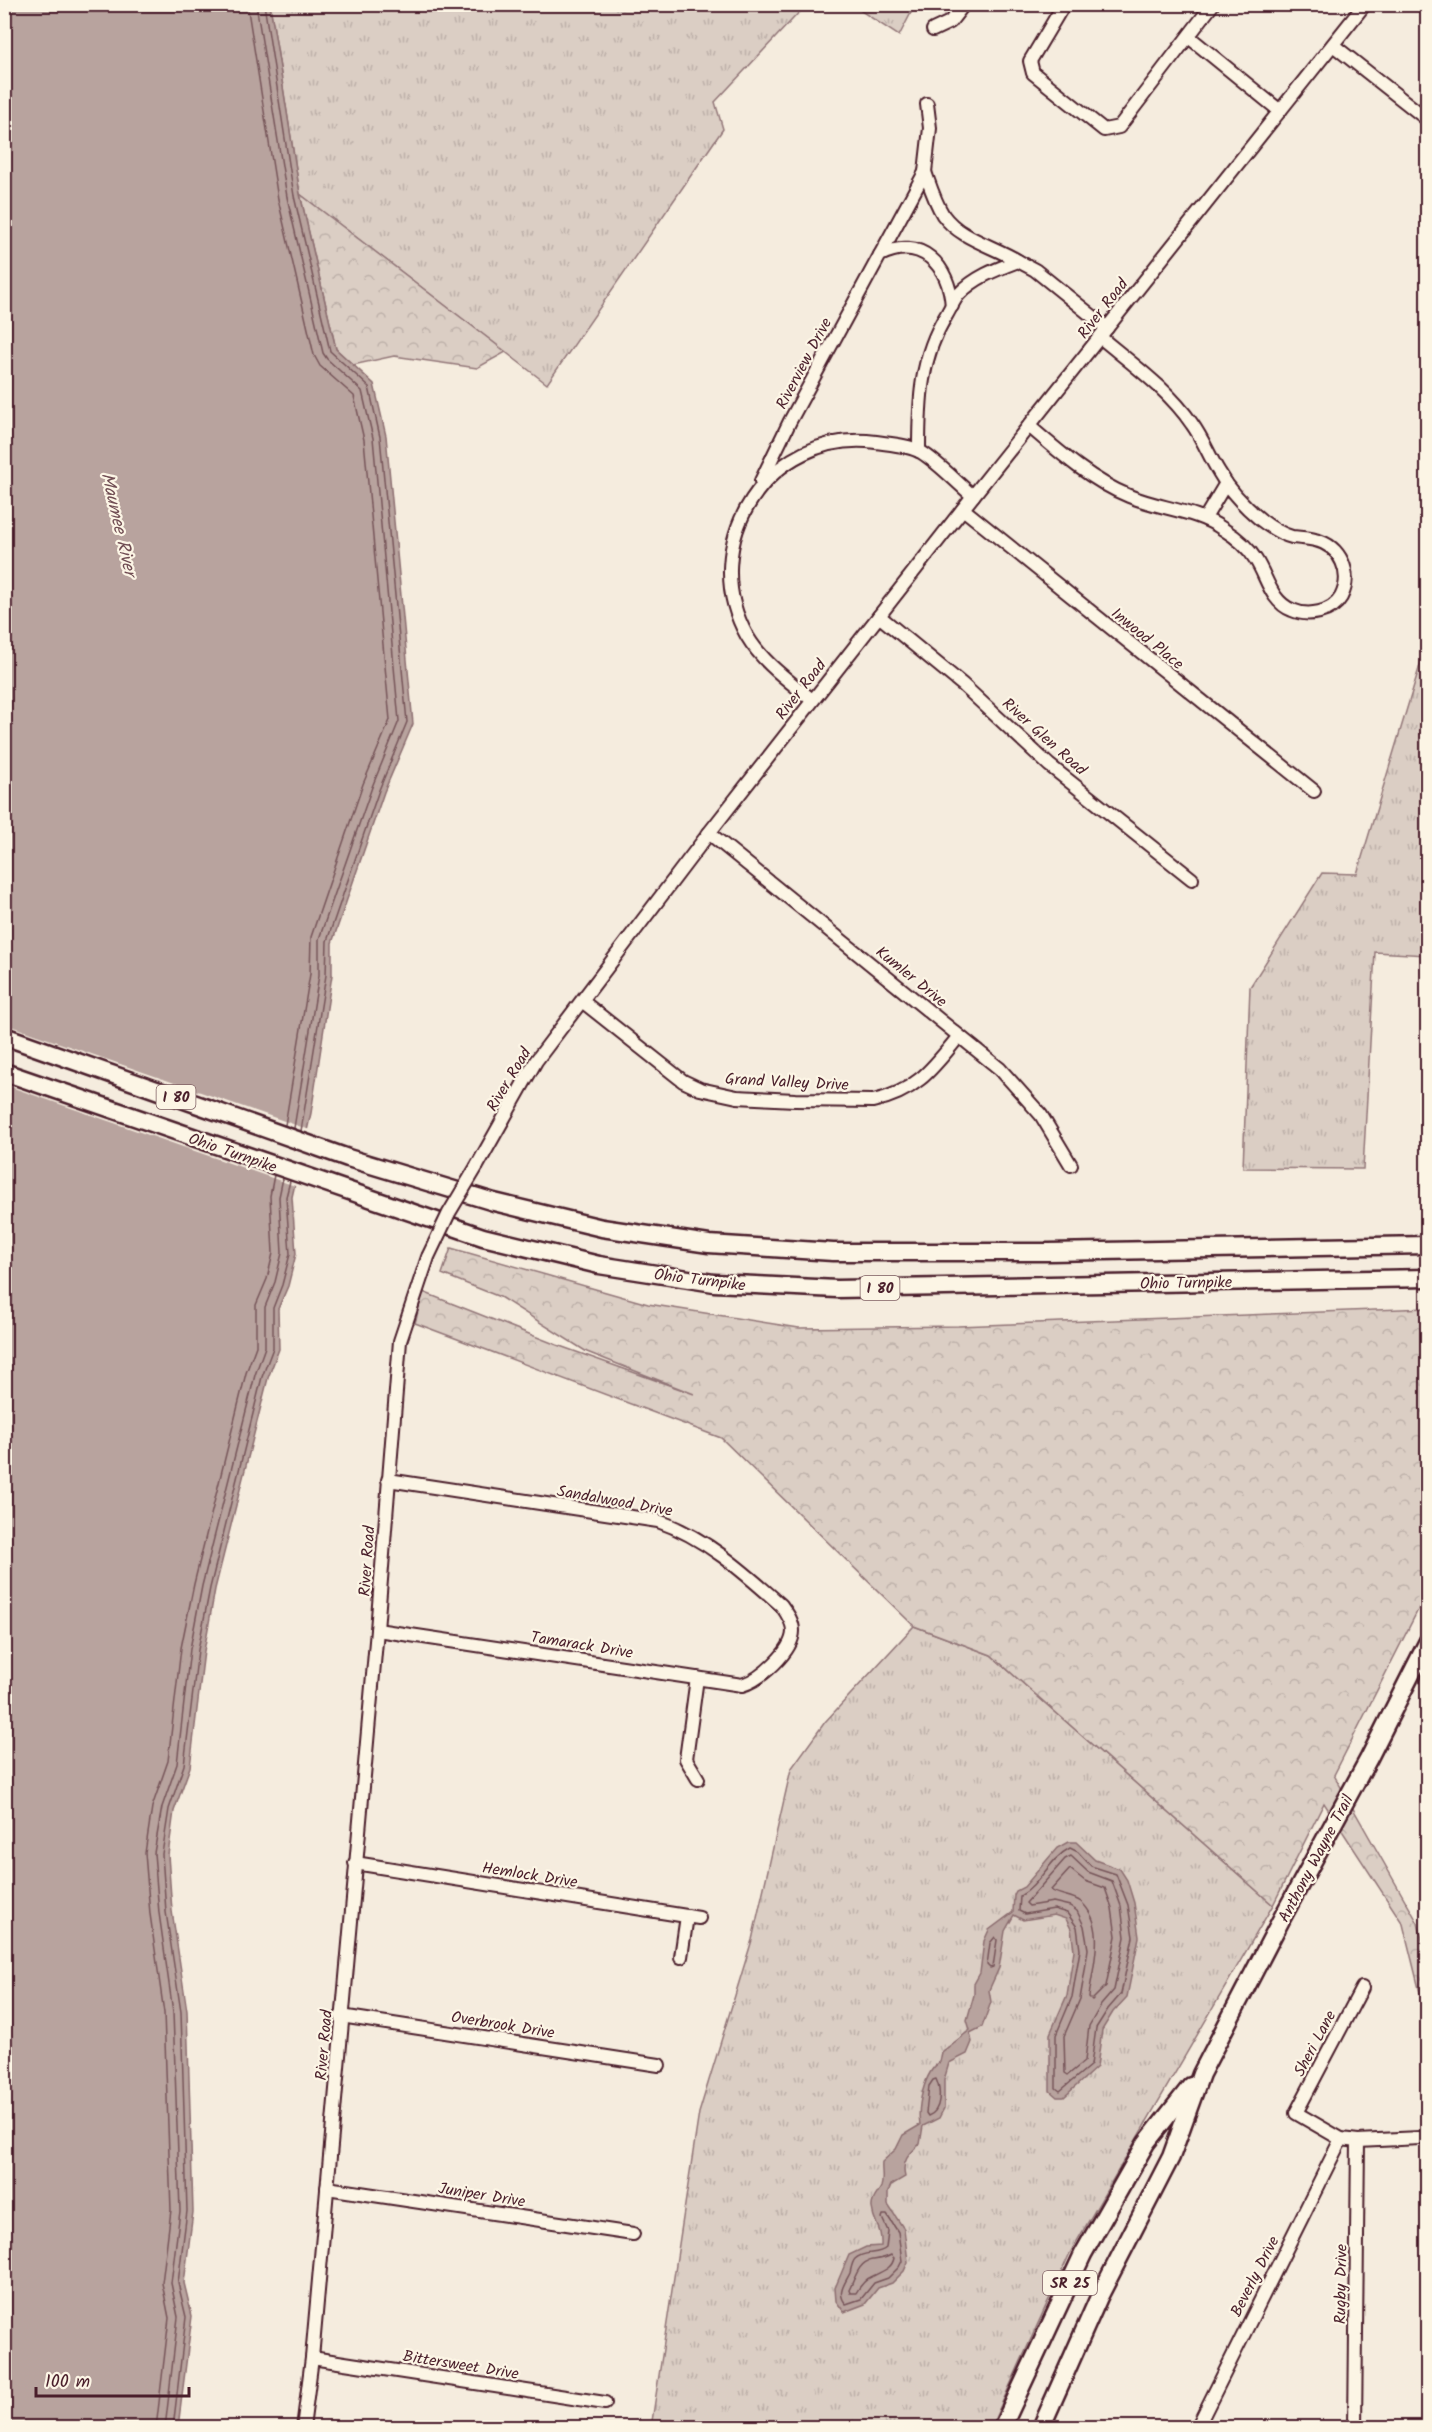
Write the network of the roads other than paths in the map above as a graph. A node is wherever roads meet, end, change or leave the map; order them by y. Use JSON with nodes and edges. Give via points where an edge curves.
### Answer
{"nodes":[{"id":1,"x":964,"y":4,"type":"edge"},
{"id":2,"x":1064,"y":4,"type":"edge"},
{"id":3,"x":1213,"y":4,"type":"edge"},
{"id":4,"x":1365,"y":4,"type":"edge"},
{"id":5,"x":933,"y":30,"type":"dead end"},
{"id":6,"x":1189,"y":37,"type":"junction"},
{"id":7,"x":1333,"y":45,"type":"junction"},
{"id":8,"x":927,"y":104,"type":"dead end"},
{"id":9,"x":1280,"y":111,"type":"junction"},
{"id":10,"x":1428,"y":120,"type":"edge"},
{"id":11,"x":925,"y":172,"type":"junction"},
{"id":12,"x":880,"y":255,"type":"junction"},
{"id":13,"x":1018,"y":261,"type":"junction"},
{"id":14,"x":952,"y":306,"type":"junction"},
{"id":15,"x":1103,"y":333,"type":"junction"},
{"id":16,"x":1029,"y":426,"type":"junction"},
{"id":17,"x":919,"y":451,"type":"junction"},
{"id":18,"x":1226,"y":483,"type":"junction"},
{"id":19,"x":758,"y":487,"type":"junction"},
{"id":20,"x":973,"y":496,"type":"junction"},
{"id":21,"x":963,"y":509,"type":"junction"},
{"id":22,"x":1205,"y":518,"type":"junction"},
{"id":23,"x":879,"y":616,"type":"junction"},
{"id":24,"x":812,"y":699,"type":"junction"},
{"id":25,"x":1314,"y":791,"type":"dead end"},
{"id":26,"x":709,"y":833,"type":"junction"},
{"id":27,"x":1192,"y":879,"type":"dead end"},
{"id":28,"x":582,"y":1001,"type":"junction"},
{"id":29,"x":4,"y":1036,"type":"edge"},
{"id":30,"x":959,"y":1036,"type":"junction"},
{"id":31,"x":4,"y":1072,"type":"edge"},
{"id":32,"x":1071,"y":1165,"type":"dead end"},
{"id":33,"x":1428,"y":1245,"type":"edge"},
{"id":34,"x":1428,"y":1278,"type":"edge"},
{"id":35,"x":388,"y":1480,"type":"junction"},
{"id":36,"x":377,"y":1630,"type":"junction"},
{"id":37,"x":1428,"y":1641,"type":"edge"},
{"id":38,"x":774,"y":1662,"type":"joint"},
{"id":39,"x":697,"y":1678,"type":"junction"},
{"id":40,"x":698,"y":1779,"type":"dead end"},
{"id":41,"x":356,"y":1863,"type":"junction"},
{"id":42,"x":681,"y":1957,"type":"dead end"},
{"id":43,"x":1362,"y":1988,"type":"dead end"},
{"id":44,"x":341,"y":2016,"type":"junction"},
{"id":45,"x":659,"y":2065,"type":"dead end"},
{"id":46,"x":1201,"y":2074,"type":"junction"},
{"id":47,"x":1420,"y":2138,"type":"dead end"},
{"id":48,"x":1341,"y":2139,"type":"junction"},
{"id":49,"x":1358,"y":2141,"type":"junction"},
{"id":50,"x":327,"y":2188,"type":"junction"},
{"id":51,"x":633,"y":2234,"type":"dead end"},
{"id":52,"x":312,"y":2358,"type":"junction"},
{"id":53,"x":605,"y":2403,"type":"dead end"},
{"id":54,"x":303,"y":2427,"type":"edge"},
{"id":55,"x":1002,"y":2427,"type":"edge"},
{"id":56,"x":1041,"y":2427,"type":"edge"},
{"id":57,"x":1197,"y":2427,"type":"edge"},
{"id":58,"x":1355,"y":2427,"type":"edge"}],
"edges":[{"from":1,"to":5,"type":"street","via":[[950,22]]},
{"from":2,"to":6,"type":"street","via":[[1030,61],[1033,73],[1104,130],[1119,127]]},
{"from":3,"to":6,"type":"street"},
{"from":4,"to":7,"type":"street","name":"River Road"},
{"from":6,"to":9,"type":"street"},
{"from":7,"to":9,"type":"street","name":"River Road"},
{"from":7,"to":10,"type":"street"},
{"from":8,"to":11,"type":"street","name":"Riverview Drive","via":[[930,128]]},
{"from":9,"to":15,"type":"street","name":"River Road"},
{"from":11,"to":12,"type":"street","name":"Riverview Drive"},
{"from":11,"to":13,"type":"street","via":[[949,222]]},
{"from":12,"to":14,"type":"street","via":[[908,248],[928,256],[943,271]]},
{"from":12,"to":19,"type":"street","name":"Riverview Drive"},
{"from":13,"to":14,"type":"street","via":[[983,276],[958,295]]},
{"from":13,"to":15,"type":"street","via":[[1035,270]]},
{"from":14,"to":17,"type":"street","via":[[932,342],[924,370]]},
{"from":15,"to":16,"type":"street","name":"River Road"},
{"from":15,"to":18,"type":"street","via":[[1176,404]]},
{"from":16,"to":20,"type":"street","name":"River Road"},
{"from":16,"to":22,"type":"street","via":[[1108,486]]},
{"from":17,"to":19,"type":"street","via":[[870,441],[834,443],[790,460]]},
{"from":17,"to":20,"type":"street"},
{"from":18,"to":22,"type":"street"},
{"from":18,"to":22,"type":"street","via":[[1269,526],[1293,537],[1316,540],[1334,550],[1346,576],[1338,600],[1314,613],[1287,607],[1272,592],[1246,547]]},
{"from":19,"to":24,"type":"street","name":"Riverview Drive","via":[[739,524],[731,554],[733,597],[756,650]]},
{"from":20,"to":21,"type":"street","name":"River Road"},
{"from":21,"to":23,"type":"street","name":"River Road"},
{"from":21,"to":25,"type":"street","name":"Inwood Place"},
{"from":23,"to":24,"type":"street","name":"River Road"},
{"from":23,"to":27,"type":"street","name":"River Glen Road","via":[[972,692],[1049,765]]},
{"from":24,"to":26,"type":"street","name":"River Road"},
{"from":26,"to":28,"type":"street","name":"River Road"},
{"from":26,"to":30,"type":"street","name":"Kumler Drive"},
{"from":28,"to":30,"type":"street","name":"Grand Valley Drive","via":[[683,1081],[715,1094],[737,1097],[873,1101],[884,1098],[924,1078]]},
{"from":28,"to":35,"type":"street","name":"River Road","bridge":true,"via":[[536,1061],[428,1257],[400,1341]]},
{"from":29,"to":33,"type":"highway","name":"Ohio Turnpike","number":"I 80","via":[[348,1158],[494,1202],[602,1228],[709,1244],[833,1252]]},
{"from":30,"to":32,"type":"street","name":"Kumler Drive","via":[[1000,1069],[1041,1115]]},
{"from":31,"to":34,"type":"highway","name":"Ohio Turnpike","number":"I 80","via":[[483,1237],[599,1265],[714,1283],[837,1289]]},
{"from":35,"to":36,"type":"street","name":"River Road"},
{"from":35,"to":38,"type":"street","name":"Sandalwood Drive","via":[[658,1521],[682,1529],[781,1605],[789,1616],[793,1632]]},
{"from":36,"to":39,"type":"street","name":"Tamarack Drive"},
{"from":36,"to":41,"type":"street","name":"River Road"},
{"from":37,"to":46,"type":"highway","name":"Anthony Wayne Trail","number":"SR 25"},
{"from":38,"to":39,"type":"street","name":"Tamarack Drive","via":[[754,1682],[742,1685]]},
{"from":39,"to":40,"type":"street","via":[[686,1759]]},
{"from":41,"to":42,"type":"street","name":"Hemlock Drive","via":[[693,1917]]},
{"from":41,"to":44,"type":"street","name":"River Road"},
{"from":43,"to":48,"type":"street","name":"Sheri Lane","via":[[1296,2113]]},
{"from":44,"to":45,"type":"street","name":"Overbrook Drive"},
{"from":44,"to":50,"type":"street","name":"River Road"},
{"from":46,"to":55,"type":"highway","name":"Anthony Wayne Trail","number":"SR 25","via":[[1146,2143],[1083,2254]]},
{"from":46,"to":56,"type":"highway","name":"Anthony Wayne Trail","number":"SR 25","via":[[1171,2157],[1100,2297]]},
{"from":47,"to":49,"type":"street"},
{"from":48,"to":49,"type":"street"},
{"from":48,"to":57,"type":"street","name":"Beverly Drive"},
{"from":49,"to":58,"type":"street","name":"Rugby Drive"},
{"from":50,"to":51,"type":"street","name":"Juniper Drive"},
{"from":50,"to":52,"type":"street","name":"River Road"},
{"from":52,"to":53,"type":"street","name":"Bittersweet Drive"},
{"from":52,"to":54,"type":"street","name":"River Road"}]}
